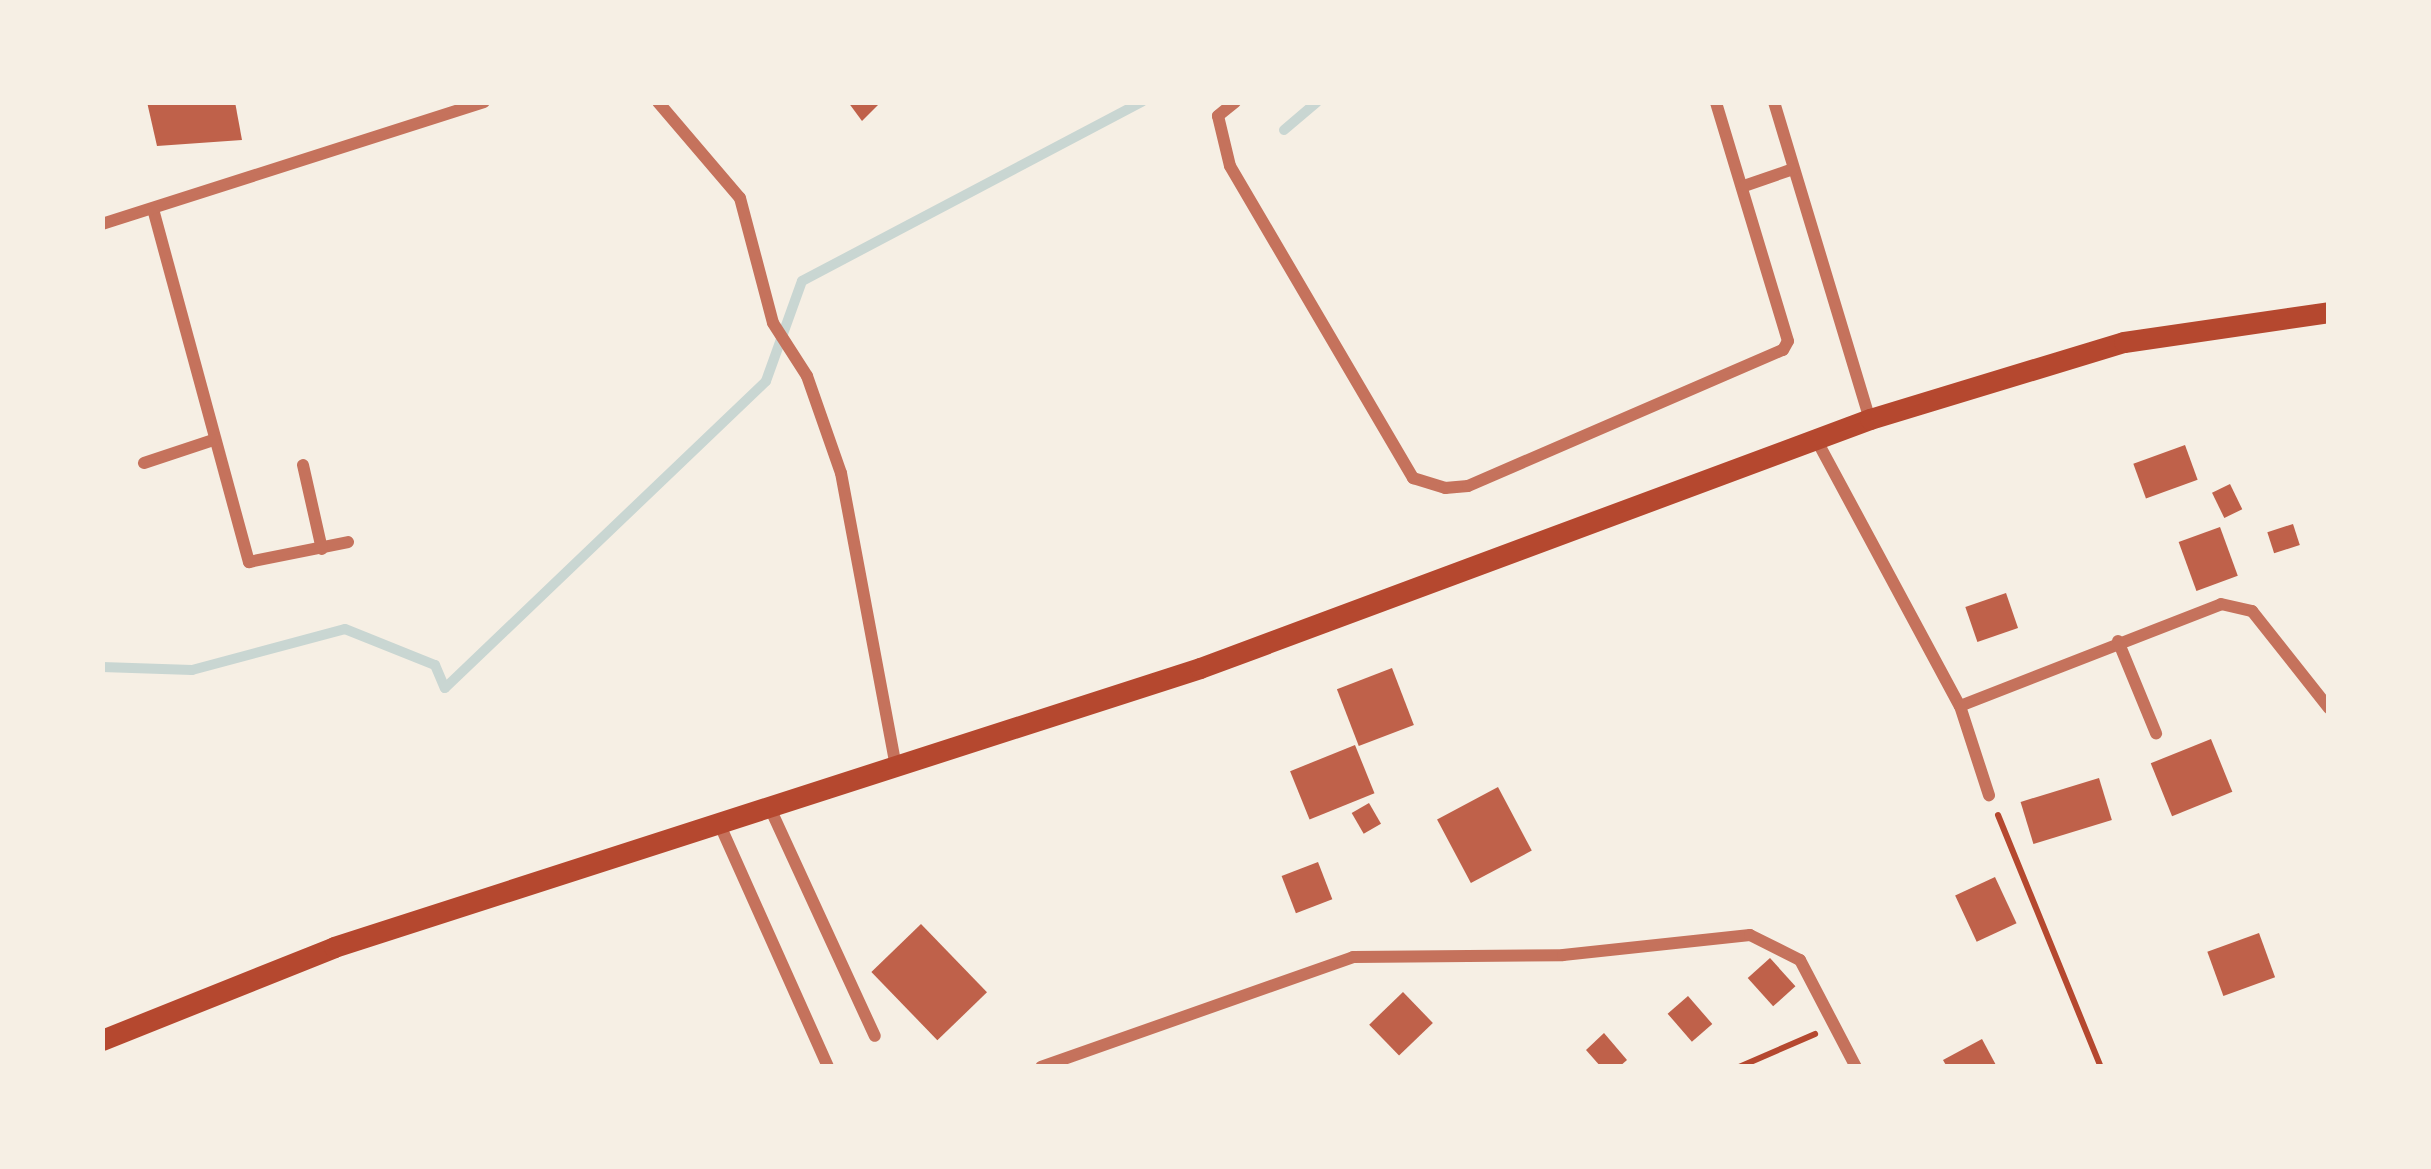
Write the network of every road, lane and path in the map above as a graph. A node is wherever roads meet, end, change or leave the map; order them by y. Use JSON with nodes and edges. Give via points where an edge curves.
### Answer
{"nodes":[{"id":1,"x":484,"y":102,"type":"edge"},
{"id":2,"x":658,"y":102,"type":"edge"},
{"id":3,"x":1235,"y":102,"type":"edge"},
{"id":4,"x":1716,"y":102,"type":"edge"},
{"id":5,"x":1774,"y":102,"type":"edge"},
{"id":6,"x":1793,"y":169,"type":"junction"},
{"id":7,"x":1744,"y":186,"type":"junction"},
{"id":8,"x":153,"y":209,"type":"junction"},
{"id":9,"x":102,"y":224,"type":"edge"},
{"id":10,"x":2329,"y":312,"type":"edge"},
{"id":11,"x":1870,"y":419,"type":"junction"},
{"id":12,"x":1816,"y":439,"type":"junction"},
{"id":13,"x":213,"y":440,"type":"junction"},
{"id":14,"x":143,"y":463,"type":"dead end"},
{"id":15,"x":302,"y":465,"type":"dead end"},
{"id":16,"x":348,"y":542,"type":"dead end"},
{"id":17,"x":322,"y":549,"type":"junction"},
{"id":18,"x":2118,"y":641,"type":"junction"},
{"id":19,"x":1960,"y":706,"type":"junction"},
{"id":20,"x":2329,"y":708,"type":"edge"},
{"id":21,"x":2156,"y":733,"type":"dead end"},
{"id":22,"x":896,"y":766,"type":"junction"},
{"id":23,"x":1989,"y":795,"type":"joint"},
{"id":24,"x":770,"y":806,"type":"junction"},
{"id":25,"x":718,"y":823,"type":"junction"},
{"id":26,"x":1834,"y":1026,"type":"junction"},
{"id":27,"x":874,"y":1036,"type":"dead end"},
{"id":28,"x":102,"y":1040,"type":"edge"},
{"id":29,"x":828,"y":1067,"type":"edge"},
{"id":30,"x":1041,"y":1067,"type":"edge"},
{"id":31,"x":1739,"y":1067,"type":"edge"},
{"id":32,"x":1856,"y":1067,"type":"edge"},
{"id":33,"x":2101,"y":1067,"type":"edge"}],
"edges":[{"from":1,"to":8,"type":"street"},
{"from":2,"to":22,"type":"street","via":[[740,198],[773,323],[808,376],[841,472]]},
{"from":3,"to":7,"type":"street","via":[[1218,116],[1230,166],[1413,478],[1429,487],[1468,486],[1783,350],[1788,341]]},
{"from":4,"to":7,"type":"street"},
{"from":5,"to":6,"type":"street"},
{"from":6,"to":7,"type":"street"},
{"from":6,"to":11,"type":"street"},
{"from":8,"to":9,"type":"street"},
{"from":8,"to":13,"type":"street"},
{"from":10,"to":11,"type":"main road","via":[[2124,343]]},
{"from":11,"to":12,"type":"main road"},
{"from":12,"to":19,"type":"street"},
{"from":12,"to":22,"type":"main road","via":[[1200,668]]},
{"from":13,"to":14,"type":"street"},
{"from":13,"to":17,"type":"street","via":[[249,562]]},
{"from":15,"to":17,"type":"street"},
{"from":16,"to":17,"type":"street"},
{"from":18,"to":19,"type":"street"},
{"from":18,"to":20,"type":"street","via":[[2221,604],[2252,611]]},
{"from":18,"to":21,"type":"street"},
{"from":19,"to":23,"type":"street"},
{"from":22,"to":24,"type":"main road"},
{"from":23,"to":33,"type":"path"},
{"from":24,"to":25,"type":"main road"},
{"from":24,"to":27,"type":"street"},
{"from":25,"to":28,"type":"main road","via":[[334,947]]},
{"from":25,"to":29,"type":"street"},
{"from":26,"to":30,"type":"street","via":[[1800,960],[1750,935],[1563,956],[1353,957]]},
{"from":26,"to":31,"type":"path"},
{"from":26,"to":32,"type":"street"}]}
